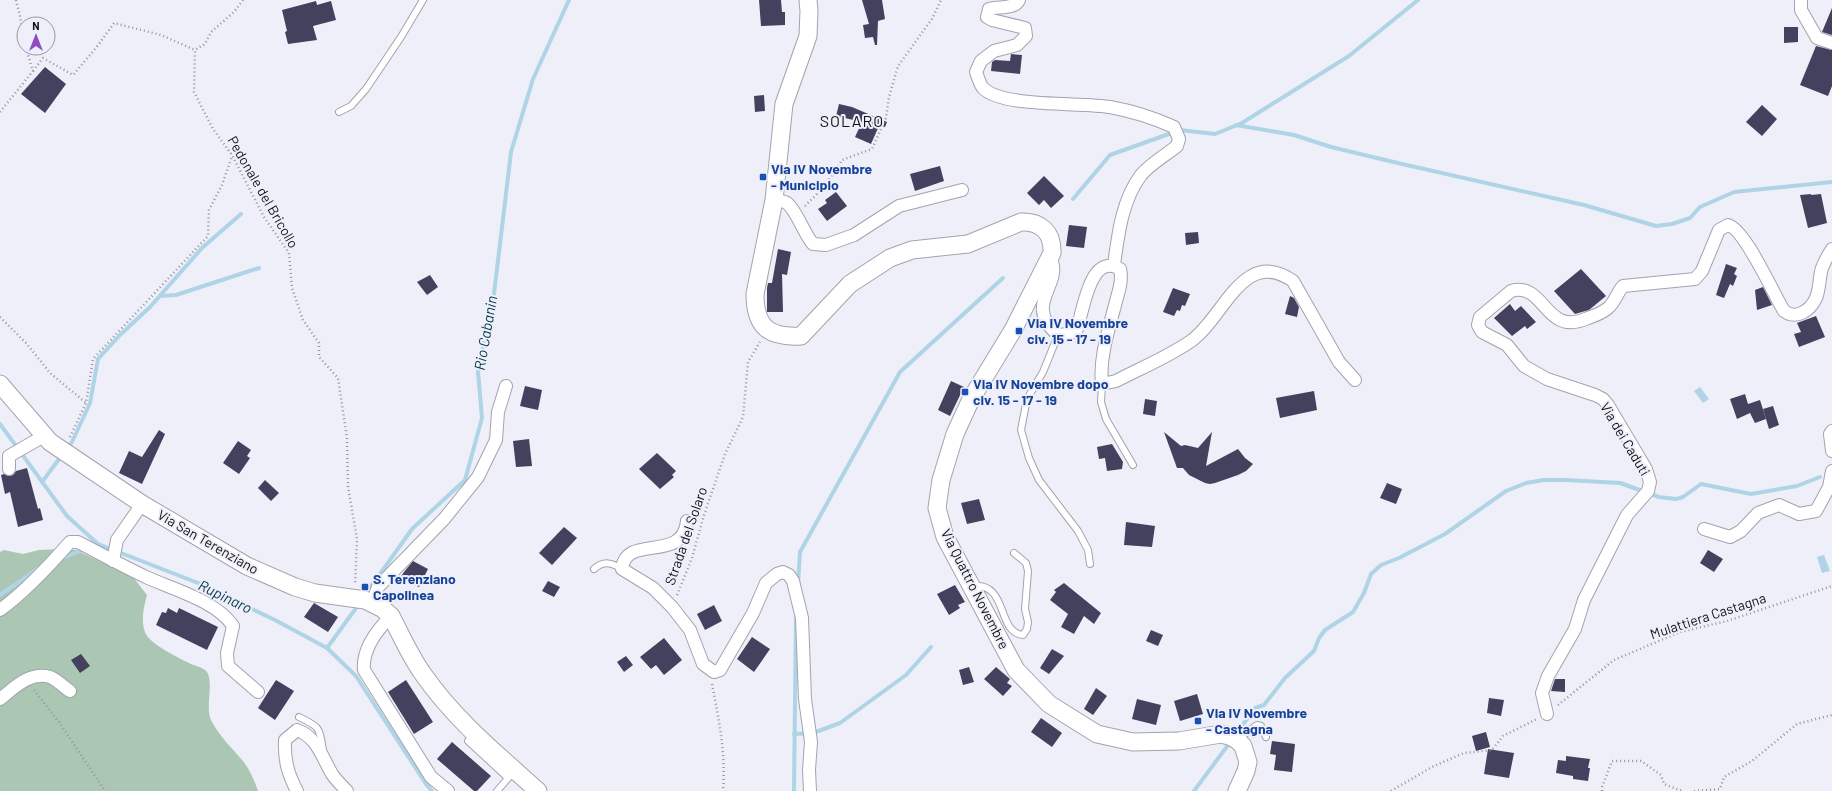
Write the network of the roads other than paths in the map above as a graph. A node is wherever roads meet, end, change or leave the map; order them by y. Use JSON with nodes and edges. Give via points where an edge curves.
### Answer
{"nodes":[{"id":1,"x":423,"y":0,"type":"edge"},
{"id":2,"x":808,"y":0,"type":"edge"},
{"id":3,"x":1019,"y":0,"type":"edge"},
{"id":4,"x":1800,"y":0,"type":"edge"},
{"id":5,"x":1832,"y":43,"type":"edge"},
{"id":6,"x":339,"y":112,"type":"dead end"},
{"id":7,"x":962,"y":190,"type":"dead end"},
{"id":8,"x":774,"y":200,"type":"junction"},
{"id":9,"x":1832,"y":249,"type":"edge"},
{"id":10,"x":1050,"y":257,"type":"junction"},
{"id":11,"x":1114,"y":266,"type":"junction"},
{"id":12,"x":1058,"y":335,"type":"junction"},
{"id":13,"x":1355,"y":380,"type":"dead end"},
{"id":14,"x":0,"y":384,"type":"edge"},
{"id":15,"x":1102,"y":384,"type":"junction"},
{"id":16,"x":506,"y":386,"type":"dead end"},
{"id":17,"x":1832,"y":432,"type":"edge"},
{"id":18,"x":41,"y":438,"type":"junction"},
{"id":19,"x":1832,"y":451,"type":"edge"},
{"id":20,"x":1133,"y":465,"type":"dead end"},
{"id":21,"x":9,"y":469,"type":"dead end"},
{"id":22,"x":1832,"y":471,"type":"edge"},
{"id":23,"x":142,"y":504,"type":"junction"},
{"id":24,"x":687,"y":520,"type":"dead end"},
{"id":25,"x":1704,"y":530,"type":"dead end"},
{"id":26,"x":1014,"y":553,"type":"dead end"},
{"id":27,"x":113,"y":561,"type":"junction"},
{"id":28,"x":1090,"y":564,"type":"dead end"},
{"id":29,"x":594,"y":569,"type":"dead end"},
{"id":30,"x":622,"y":569,"type":"junction"},
{"id":31,"x":971,"y":586,"type":"junction"},
{"id":32,"x":372,"y":603,"type":"junction"},
{"id":33,"x":0,"y":610,"type":"edge"},
{"id":34,"x":391,"y":616,"type":"junction"},
{"id":35,"x":70,"y":691,"type":"dead end"},
{"id":36,"x":258,"y":692,"type":"dead end"},
{"id":37,"x":0,"y":699,"type":"edge"},
{"id":38,"x":1547,"y":714,"type":"road end"},
{"id":39,"x":299,"y":717,"type":"dead end"},
{"id":40,"x":1231,"y":737,"type":"junction"},
{"id":41,"x":1266,"y":737,"type":"dead end"},
{"id":42,"x":468,"y":741,"type":"dead end"},
{"id":43,"x":326,"y":763,"type":"junction"},
{"id":44,"x":512,"y":774,"type":"junction"},
{"id":45,"x":297,"y":791,"type":"edge"},
{"id":46,"x":347,"y":791,"type":"edge"},
{"id":47,"x":448,"y":791,"type":"edge"},
{"id":48,"x":497,"y":791,"type":"edge"},
{"id":49,"x":538,"y":791,"type":"edge"},
{"id":50,"x":810,"y":791,"type":"edge"},
{"id":51,"x":1237,"y":791,"type":"edge"}],
"edges":[{"from":1,"to":6,"type":"lane","via":[[366,89],[351,106]]},
{"from":2,"to":8,"type":"main road","via":[[808,36],[784,104]]},
{"from":3,"to":11,"type":"street","via":[[1017,4],[1009,7],[997,6],[989,9],[987,17],[1025,28],[1026,36],[1017,45],[994,51],[981,61],[976,72],[982,88],[992,94],[1013,99],[1052,105],[1109,107],[1154,118],[1174,127],[1179,139],[1177,146],[1142,174],[1134,186],[1124,209]]},
{"from":4,"to":5,"type":"street","via":[[1801,10],[1817,38]]},
{"from":7,"to":8,"type":"street","via":[[899,206],[854,235],[826,244],[813,244],[787,204]]},
{"from":8,"to":10,"type":"main road","name":"Via Quattro Novembre","via":[[755,294],[755,309],[767,329],[784,337],[801,336],[850,284],[890,258],[912,250],[968,244],[1021,222],[1030,222],[1038,224],[1050,236]]},
{"from":9,"to":38,"type":"street","name":"Via dei Caduti","via":[[1822,269],[1816,298],[1808,309],[1798,315],[1789,315],[1784,311],[1758,261],[1737,231],[1728,225],[1719,230],[1702,271],[1695,279],[1623,286],[1608,309],[1578,323],[1565,323],[1552,316],[1530,292],[1518,289],[1511,291],[1480,317],[1478,325],[1482,332],[1507,345],[1524,366],[1547,379],[1584,390],[1603,399],[1642,463],[1650,482],[1648,491],[1627,515],[1587,593],[1575,629],[1548,676],[1542,693]]},
{"from":10,"to":12,"type":"street","via":[[1054,271],[1042,302],[1044,319]]},
{"from":10,"to":31,"type":"main road","name":"Via Quattro Novembre","via":[[1013,330],[971,399],[955,434],[941,480],[937,508],[945,537]]},
{"from":11,"to":12,"type":"street","via":[[1098,270],[1087,290],[1077,329],[1069,334]]},
{"from":11,"to":15,"type":"street","via":[[1120,269],[1122,278],[1109,329]]},
{"from":12,"to":28,"type":"lane","via":[[1043,372],[1027,399],[1021,430],[1039,480],[1078,531],[1088,550]]},
{"from":13,"to":15,"type":"street","via":[[1339,362],[1293,281],[1283,274],[1264,272],[1236,286],[1206,328],[1191,341],[1116,381]]},
{"from":14,"to":18,"type":"main road","name":"Via San Terenziano"},
{"from":15,"to":20,"type":"lane","via":[[1101,402],[1106,419]]},
{"from":16,"to":32,"type":"street","via":[[498,412],[496,440],[478,477],[444,519],[378,587]]},
{"from":17,"to":19,"type":"street"},
{"from":18,"to":21,"type":"street","via":[[9,456]]},
{"from":18,"to":23,"type":"main road","name":"Via San Terenziano"},
{"from":22,"to":25,"type":"street","via":[[1829,487],[1816,511],[1799,514],[1779,505],[1758,513],[1741,531],[1730,537]]},
{"from":23,"to":27,"type":"street","via":[[117,540]]},
{"from":23,"to":32,"type":"main road","name":"Via San Terenziano","via":[[247,566],[295,587],[327,596],[355,598]]},
{"from":24,"to":30,"type":"street","via":[[680,538],[669,546],[629,554],[623,562]]},
{"from":26,"to":31,"type":"lane","via":[[1026,562],[1028,570],[1025,609],[1028,622],[1023,635],[1017,635],[1012,630],[994,594],[987,587]]},
{"from":27,"to":33,"type":"street","via":[[78,542],[70,542]]},
{"from":27,"to":36,"type":"street","via":[[208,604],[228,618],[233,626],[227,653],[228,666]]},
{"from":29,"to":30,"type":"lane","via":[[605,562]]},
{"from":30,"to":50,"type":"street","via":[[653,588],[672,607],[690,630],[703,664],[714,672],[720,670],[747,625],[766,583],[777,574],[783,572],[789,575],[793,581],[802,618],[805,699],[811,742]]},
{"from":31,"to":40,"type":"main road","name":"Via Quattro Novembre","via":[[1016,670],[1049,704],[1097,734],[1133,742]]},
{"from":32,"to":34,"type":"main road","name":"Via San Terenziano"},
{"from":34,"to":44,"type":"main road","name":"Via San Terenziano","via":[[422,673],[445,703]]},
{"from":34,"to":47,"type":"street","via":[[379,628],[371,643],[364,659],[364,670],[431,777]]},
{"from":35,"to":37,"type":"street","via":[[50,677],[32,677],[24,680]]},
{"from":39,"to":43,"type":"lane","via":[[316,725]]},
{"from":40,"to":41,"type":"lane","via":[[1257,725],[1261,726]]},
{"from":40,"to":51,"type":"main road","via":[[1246,754],[1248,762]]},
{"from":42,"to":44,"type":"lane"},
{"from":43,"to":45,"type":"street","via":[[306,734],[297,730],[285,740],[285,762]]},
{"from":43,"to":46,"type":"street"},
{"from":44,"to":48,"type":"lane"},
{"from":44,"to":49,"type":"main road","name":"Via San Terenziano"}]}
